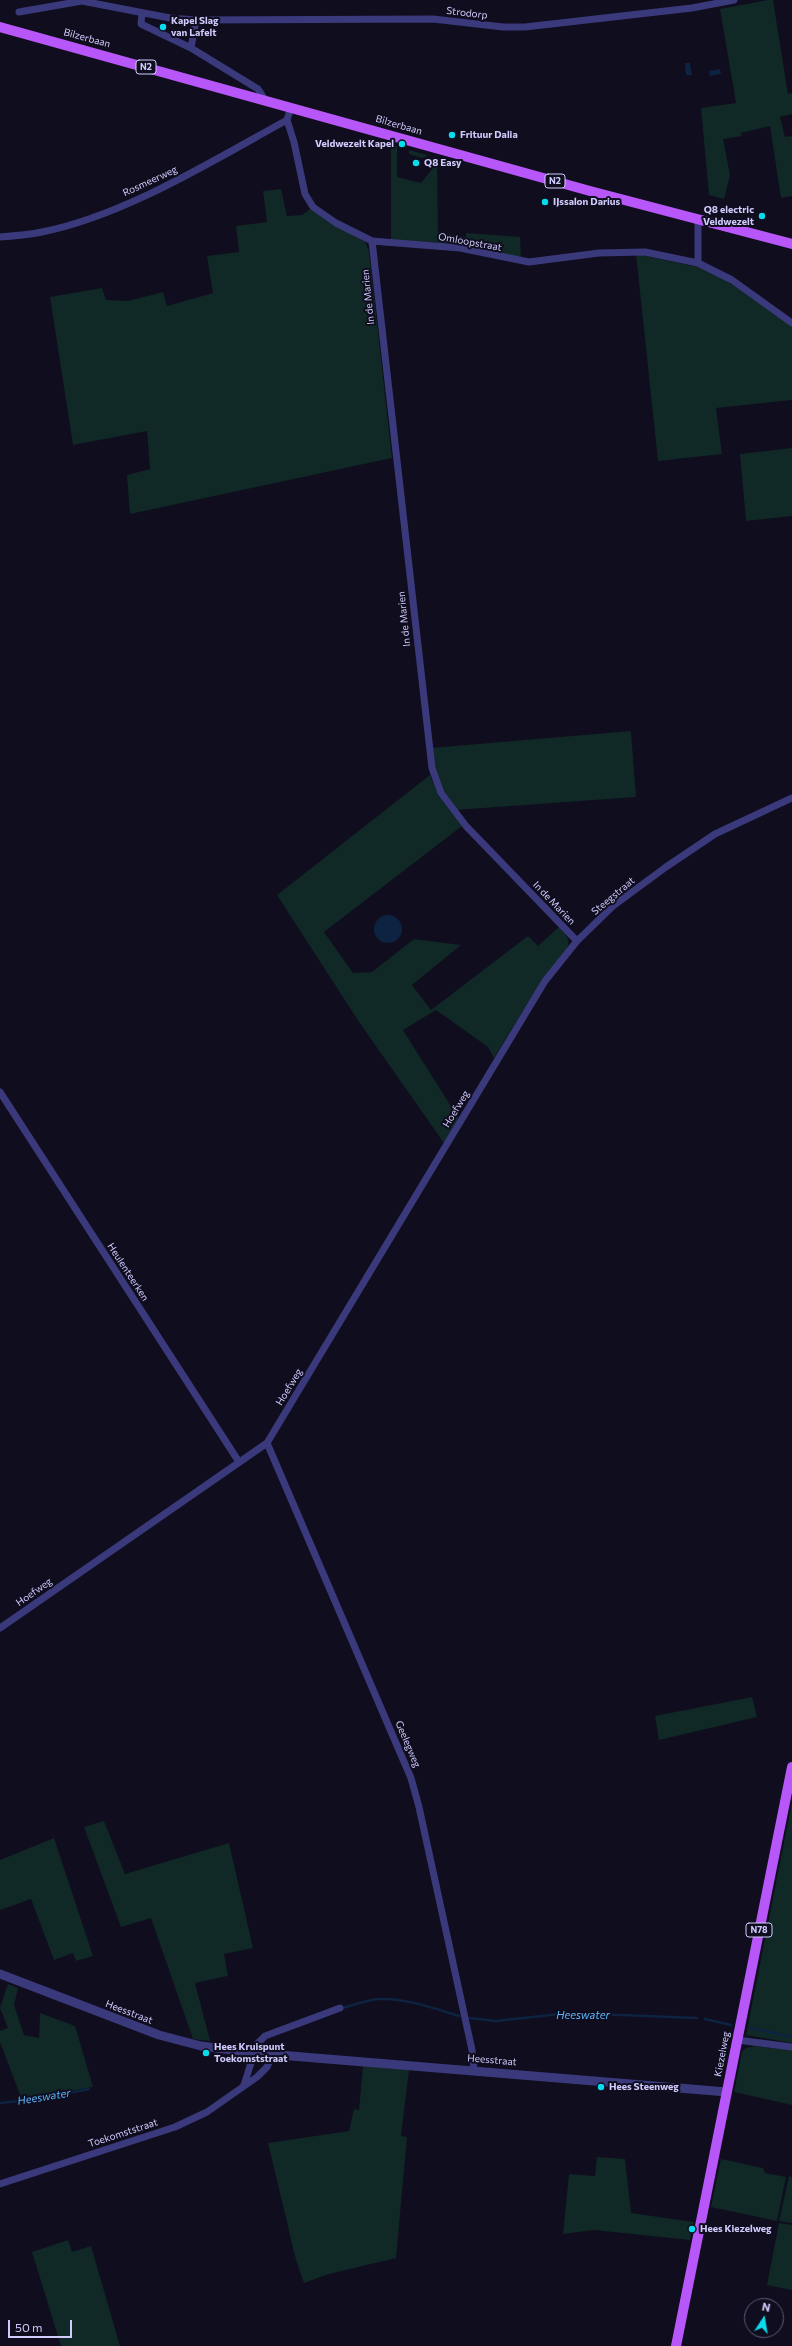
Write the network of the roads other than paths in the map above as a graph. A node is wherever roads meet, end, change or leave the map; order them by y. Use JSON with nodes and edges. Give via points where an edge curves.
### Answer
{"nodes":[{"id":1,"x":734,"y":0,"type":"edge"},
{"id":2,"x":81,"y":1,"type":"edge"},
{"id":3,"x":19,"y":12,"type":"dead end"},
{"id":4,"x":142,"y":13,"type":"junction"},
{"id":5,"x":196,"y":20,"type":"junction"},
{"id":6,"x":0,"y":27,"type":"edge"},
{"id":7,"x":192,"y":48,"type":"junction"},
{"id":8,"x":265,"y":100,"type":"junction"},
{"id":9,"x":291,"y":108,"type":"junction"},
{"id":10,"x":287,"y":120,"type":"junction"},
{"id":11,"x":698,"y":220,"type":"junction"},
{"id":12,"x":0,"y":238,"type":"edge"},
{"id":13,"x":372,"y":241,"type":"junction"},
{"id":14,"x":792,"y":244,"type":"edge"},
{"id":15,"x":698,"y":263,"type":"junction"},
{"id":16,"x":792,"y":323,"type":"edge"},
{"id":17,"x":792,"y":798,"type":"edge"},
{"id":18,"x":577,"y":941,"type":"junction"},
{"id":19,"x":495,"y":1063,"type":"joint"},
{"id":20,"x":0,"y":1092,"type":"edge"},
{"id":21,"x":267,"y":1443,"type":"junction"},
{"id":22,"x":240,"y":1462,"type":"junction"},
{"id":23,"x":0,"y":1628,"type":"edge"},
{"id":24,"x":792,"y":1767,"type":"edge"},
{"id":25,"x":0,"y":1974,"type":"edge"},
{"id":26,"x":340,"y":2008,"type":"dead end"},
{"id":27,"x":737,"y":2040,"type":"junction"},
{"id":28,"x":792,"y":2047,"type":"edge"},
{"id":29,"x":256,"y":2053,"type":"junction"},
{"id":30,"x":273,"y":2054,"type":"junction"},
{"id":31,"x":474,"y":2070,"type":"junction"},
{"id":32,"x":244,"y":2085,"type":"junction"},
{"id":33,"x":727,"y":2092,"type":"junction"},
{"id":34,"x":0,"y":2184,"type":"edge"},
{"id":35,"x":676,"y":2346,"type":"edge"}],
"edges":[{"from":1,"to":5,"type":"street","name":"Strodorp","via":[[692,8],[525,27],[433,19]]},
{"from":2,"to":3,"type":"street","name":"Strodorp"},
{"from":2,"to":4,"type":"street","name":"Strodorp"},
{"from":4,"to":5,"type":"street","name":"Strodorp"},
{"from":4,"to":7,"type":"street","via":[[141,24]]},
{"from":5,"to":7,"type":"street"},
{"from":6,"to":8,"type":"main road","name":"Bilzerbaan","number":"N2"},
{"from":7,"to":8,"type":"street","via":[[258,88]]},
{"from":8,"to":9,"type":"main road","name":"Bilzerbaan","number":"N2"},
{"from":9,"to":10,"type":"street"},
{"from":9,"to":11,"type":"main road","name":"Bilzerbaan","number":"N2"},
{"from":10,"to":12,"type":"street","name":"Rosmeerweg","via":[[198,169],[115,208],[43,232]]},
{"from":10,"to":13,"type":"street","name":"Omloopstraat","via":[[305,194],[313,207],[336,223]]},
{"from":11,"to":14,"type":"main road","name":"Bilzerbaan","number":"N2"},
{"from":11,"to":15,"type":"street"},
{"from":13,"to":15,"type":"street","name":"Omloopstraat","via":[[460,248],[529,262],[599,253],[645,252]]},
{"from":13,"to":18,"type":"street","name":"In de Marien","via":[[435,782],[449,806],[466,826]]},
{"from":15,"to":16,"type":"street","name":"Omloopstraat","via":[[732,280]]},
{"from":17,"to":18,"type":"street","name":"Steegstraat","via":[[714,834],[613,906]]},
{"from":18,"to":19,"type":"street","name":"Steegstraat","via":[[545,981]]},
{"from":19,"to":21,"type":"street","name":"Hoefweg"},
{"from":20,"to":22,"type":"street","name":"Heulenteerken"},
{"from":21,"to":22,"type":"street","name":"Hoefweg"},
{"from":21,"to":31,"type":"street","name":"Geelegweg","via":[[415,1790],[472,2050]]},
{"from":22,"to":23,"type":"street","name":"Hoefweg"},
{"from":24,"to":27,"type":"main road","name":"Kiezelweg","number":"N78"},
{"from":25,"to":29,"type":"street","name":"Heesstraat","via":[[159,2035],[201,2046]]},
{"from":26,"to":29,"type":"street","via":[[265,2036],[257,2044]]},
{"from":27,"to":28,"type":"street"},
{"from":27,"to":33,"type":"main road","name":"Kiezelweg","number":"N78"},
{"from":29,"to":30,"type":"street","name":"Heesstraat"},
{"from":29,"to":32,"type":"street"},
{"from":30,"to":31,"type":"street","name":"Heesstraat"},
{"from":30,"to":32,"type":"street","name":"Toekomststraat","via":[[267,2067]]},
{"from":31,"to":33,"type":"street","name":"Heesstraat"},
{"from":32,"to":34,"type":"street","name":"Toekomststraat","via":[[207,2112],[175,2127]]},
{"from":33,"to":35,"type":"main road","name":"Kiezelweg","number":"N78"}]}
